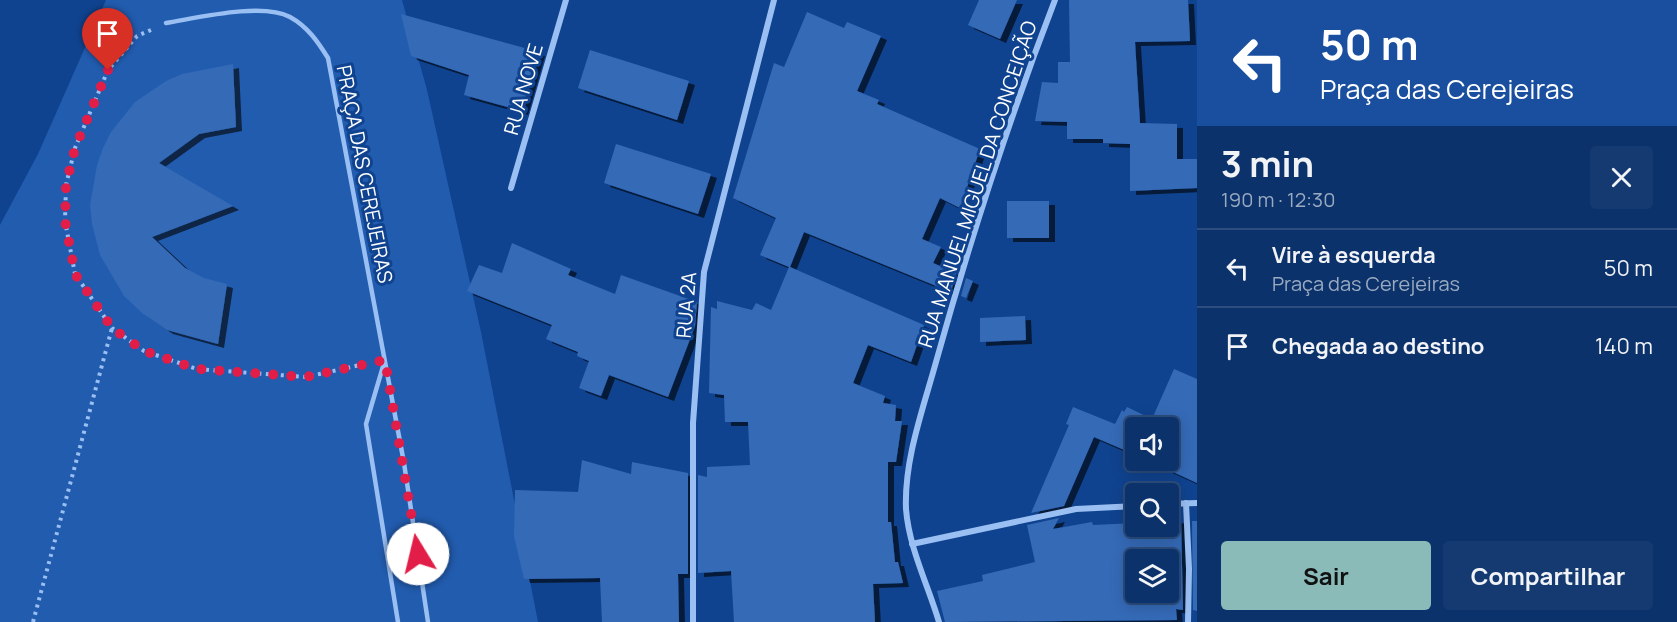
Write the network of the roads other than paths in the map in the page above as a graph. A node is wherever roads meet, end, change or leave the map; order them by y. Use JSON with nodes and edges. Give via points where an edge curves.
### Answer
{"nodes":[{"id":1,"x":566,"y":0,"type":"edge"},
{"id":2,"x":774,"y":0,"type":"edge"},
{"id":3,"x":1055,"y":0,"type":"edge"},
{"id":4,"x":166,"y":23,"type":"road end"},
{"id":5,"x":511,"y":188,"type":"dead end"},
{"id":6,"x":385,"y":360,"type":"junction"},
{"id":7,"x":1179,"y":503,"type":"edge"},
{"id":8,"x":1186,"y":503,"type":"junction"},
{"id":9,"x":1197,"y":503,"type":"edge"},
{"id":10,"x":1125,"y":507,"type":"edge"},
{"id":11,"x":912,"y":544,"type":"junction"},
{"id":12,"x":398,"y":622,"type":"edge"},
{"id":13,"x":428,"y":622,"type":"edge"},
{"id":14,"x":693,"y":622,"type":"edge"},
{"id":15,"x":939,"y":622,"type":"edge"},
{"id":16,"x":1188,"y":622,"type":"edge"}],
"edges":[{"from":1,"to":5,"type":"street","name":"RUA NOVE"},
{"from":2,"to":14,"type":"street","name":"RUA 2A","via":[[704,272],[693,423]]},
{"from":3,"to":11,"type":"street","name":"RUA MANUEL MIGUEL DA CONCEIÇÃO","via":[[1010,120],[960,273],[924,407],[906,488]]},
{"from":4,"to":6,"type":"lane","name":"PRAÇA DAS CEREJEIRAS","via":[[243,10],[289,16],[314,36],[328,58]]},
{"from":6,"to":12,"type":"lane","name":"PRAÇA DAS CEREJEIRAS","via":[[366,424]]},
{"from":6,"to":13,"type":"lane","name":"PRAÇA DAS CEREJEIRAS"},
{"from":7,"to":8,"type":"street"},
{"from":8,"to":9,"type":"street"},
{"from":8,"to":16,"type":"street"},
{"from":10,"to":11,"type":"street","via":[[1076,509]]},
{"from":11,"to":15,"type":"street","name":"RUA MANUEL MIGUEL DA CONCEIÇÃO"}]}
